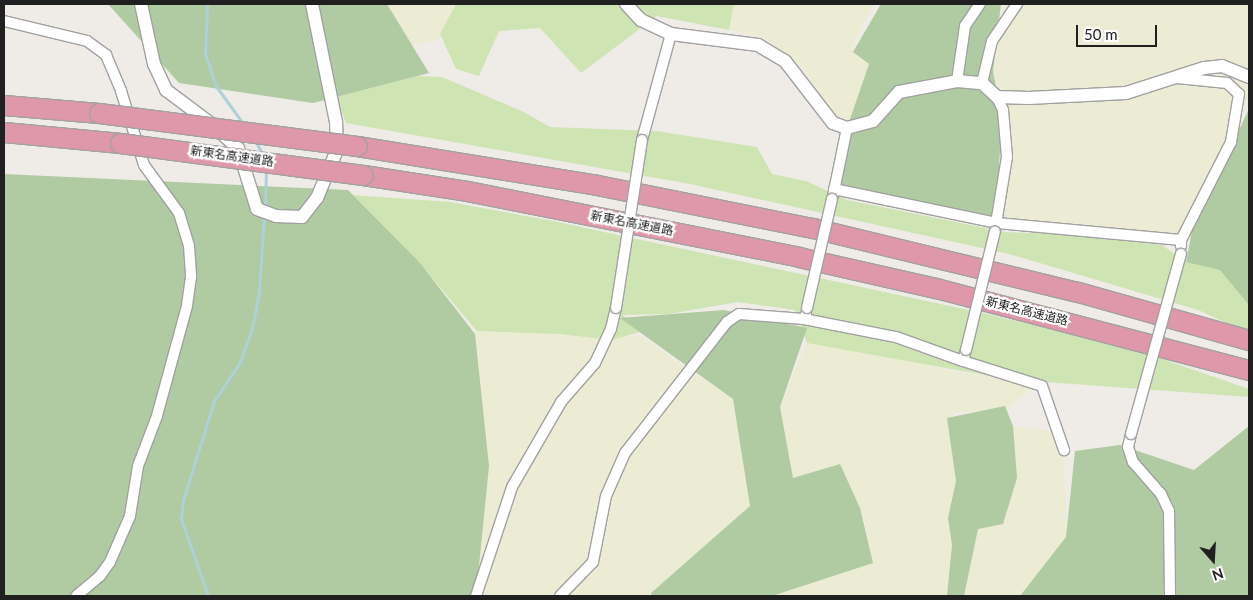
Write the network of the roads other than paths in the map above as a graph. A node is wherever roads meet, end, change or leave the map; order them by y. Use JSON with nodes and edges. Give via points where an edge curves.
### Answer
{"nodes":[{"id":1,"x":141,"y":4,"type":"edge"},
{"id":2,"x":312,"y":4,"type":"edge"},
{"id":3,"x":626,"y":4,"type":"edge"},
{"id":4,"x":980,"y":4,"type":"edge"},
{"id":5,"x":1017,"y":4,"type":"edge"},
{"id":6,"x":4,"y":21,"type":"edge"},
{"id":7,"x":671,"y":34,"type":"junction"},
{"id":8,"x":1249,"y":77,"type":"edge"},
{"id":9,"x":1173,"y":78,"type":"junction"},
{"id":10,"x":957,"y":81,"type":"junction"},
{"id":11,"x":982,"y":83,"type":"junction"},
{"id":12,"x":997,"y":97,"type":"junction"},
{"id":13,"x":4,"y":105,"type":"edge"},
{"id":14,"x":847,"y":128,"type":"junction"},
{"id":15,"x":4,"y":132,"type":"edge"},
{"id":16,"x":833,"y":194,"type":"junction"},
{"id":17,"x":996,"y":227,"type":"junction"},
{"id":18,"x":1181,"y":240,"type":"junction"},
{"id":19,"x":804,"y":319,"type":"junction"},
{"id":20,"x":1241,"y":338,"type":"edge"},
{"id":21,"x":963,"y":361,"type":"junction"},
{"id":22,"x":1249,"y":370,"type":"edge"},
{"id":23,"x":1064,"y":450,"type":"dead end"},
{"id":24,"x":76,"y":596,"type":"edge"},
{"id":25,"x":476,"y":596,"type":"edge"},
{"id":26,"x":560,"y":596,"type":"edge"},
{"id":27,"x":1170,"y":596,"type":"edge"}],
"edges":[{"from":1,"to":2,"type":"street","via":[[154,64],[166,90],[238,148],[257,209],[276,216],[302,218],[317,198],[337,150],[336,122]]},
{"from":3,"to":7,"type":"street","via":[[641,20]]},
{"from":4,"to":10,"type":"street","via":[[965,26]]},
{"from":5,"to":11,"type":"street","via":[[992,41]]},
{"from":6,"to":24,"type":"street","via":[[87,41],[106,55],[144,165],[179,213],[189,246],[191,276],[187,306],[157,416],[138,466],[130,516],[110,562],[100,576]]},
{"from":7,"to":14,"type":"street","via":[[758,45],[785,61],[833,123]]},
{"from":7,"to":25,"type":"street","bridge":true,"via":[[642,140],[612,329],[595,363],[561,402],[512,487]]},
{"from":8,"to":9,"type":"street","via":[[1222,66]]},
{"from":9,"to":12,"type":"street","via":[[1126,93]]},
{"from":9,"to":18,"type":"street","via":[[1227,83],[1238,94],[1231,142]]},
{"from":10,"to":11,"type":"street"},
{"from":10,"to":14,"type":"street","via":[[899,92],[873,121]]},
{"from":11,"to":12,"type":"street"},
{"from":12,"to":17,"type":"street","via":[[1003,110],[1007,157]]},
{"from":13,"to":20,"type":"highway","bridge":true,"via":[[99,113],[357,146],[588,184],[813,228],[1078,292]]},
{"from":14,"to":16,"type":"street"},
{"from":15,"to":22,"type":"highway","name":"新東名高速道路","bridge":true,"via":[[120,143],[495,196],[936,288]]},
{"from":16,"to":17,"type":"street"},
{"from":16,"to":19,"type":"street","bridge":true},
{"from":17,"to":18,"type":"street"},
{"from":17,"to":21,"type":"street","bridge":true},
{"from":18,"to":27,"type":"street","bridge":true,"via":[[1181,254],[1128,447],[1133,462],[1161,494],[1169,511]]},
{"from":19,"to":21,"type":"street","via":[[896,337]]},
{"from":19,"to":26,"type":"street","via":[[739,314],[727,322],[625,453],[606,496],[593,562]]},
{"from":21,"to":23,"type":"street","via":[[1042,386]]}]}
